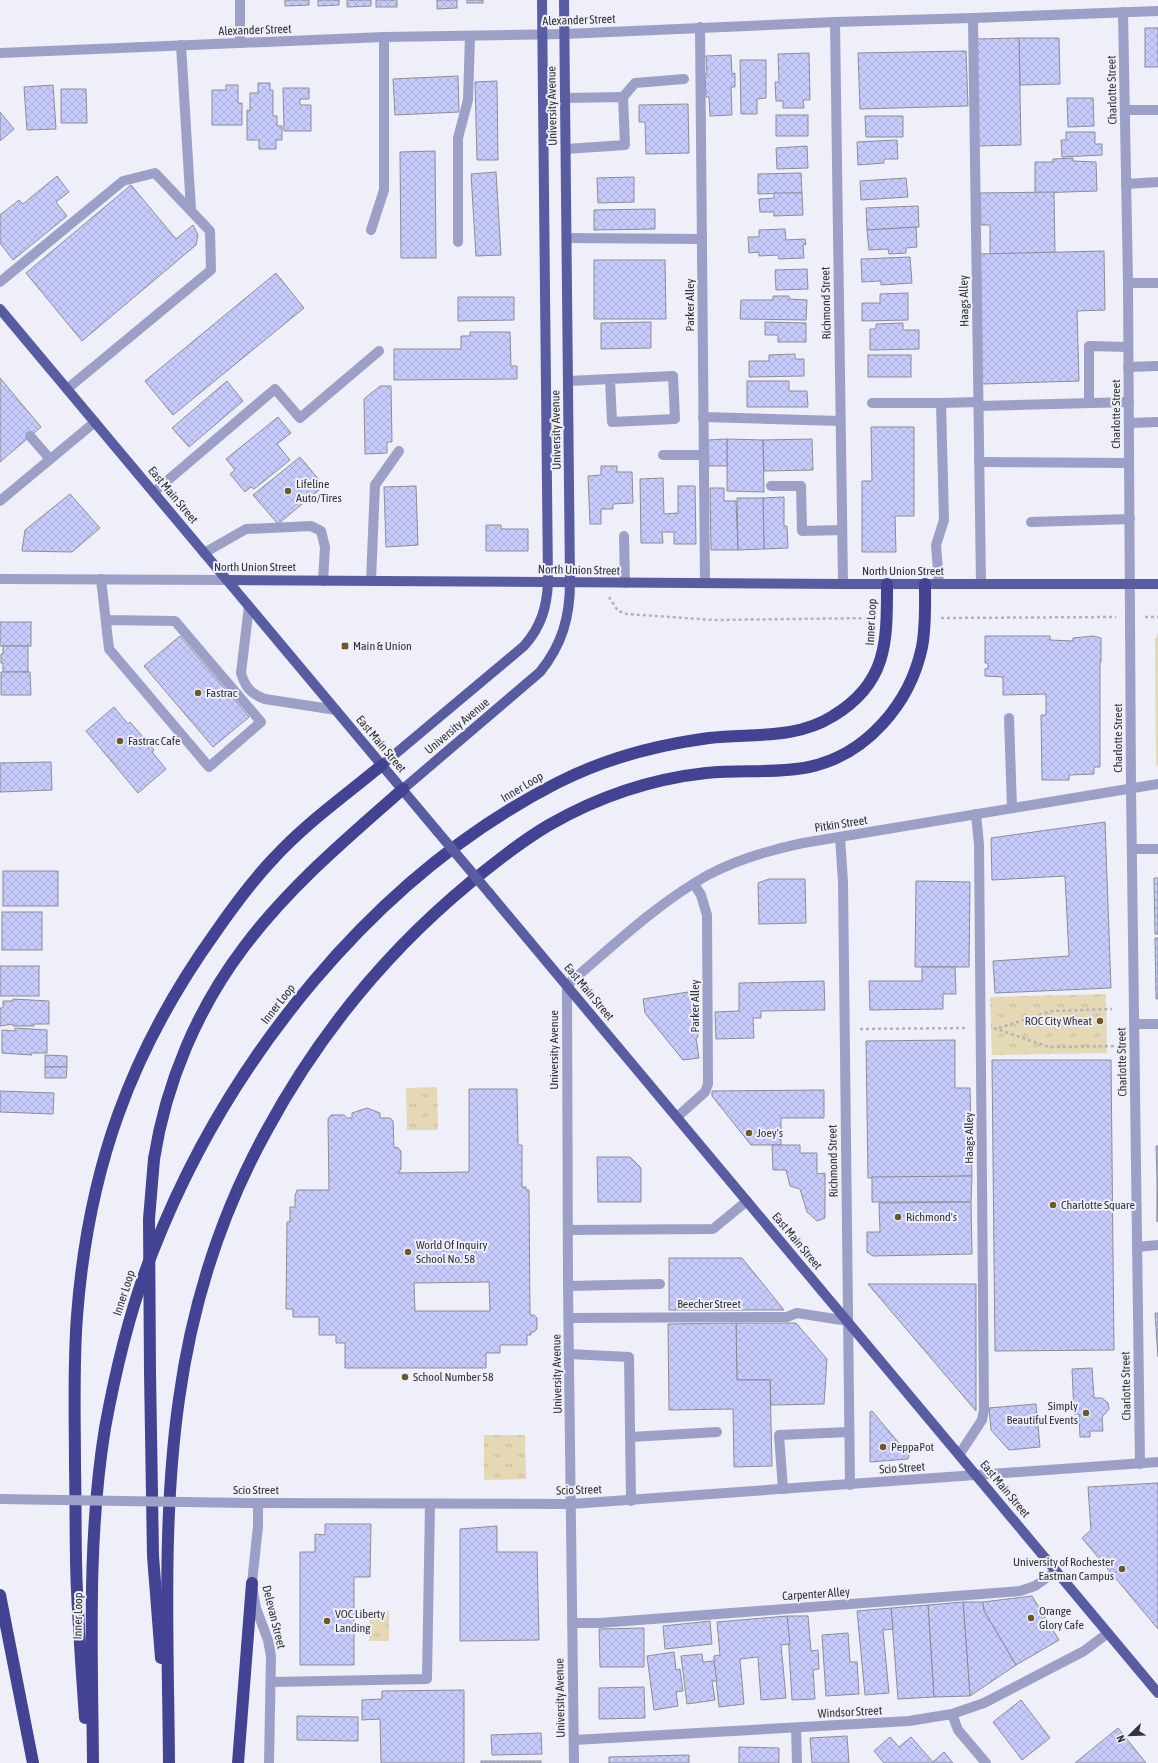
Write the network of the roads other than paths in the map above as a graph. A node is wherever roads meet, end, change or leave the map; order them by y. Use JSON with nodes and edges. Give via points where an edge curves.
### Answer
{"nodes":[{"id":1,"x":240,"y":0,"type":"edge"},
{"id":2,"x":542,"y":0,"type":"edge"},
{"id":3,"x":564,"y":0,"type":"edge"},
{"id":4,"x":1158,"y":11,"type":"edge"},
{"id":5,"x":1123,"y":12,"type":"junction"},
{"id":6,"x":973,"y":18,"type":"junction"},
{"id":7,"x":835,"y":22,"type":"junction"},
{"id":8,"x":700,"y":27,"type":"junction"},
{"id":9,"x":564,"y":34,"type":"junction"},
{"id":10,"x":542,"y":35,"type":"junction"},
{"id":11,"x":470,"y":36,"type":"junction"},
{"id":12,"x":384,"y":37,"type":"junction"},
{"id":13,"x":240,"y":43,"type":"junction"},
{"id":14,"x":181,"y":46,"type":"junction"},
{"id":15,"x":0,"y":53,"type":"edge"},
{"id":16,"x":684,"y":80,"type":"dead end"},
{"id":17,"x":623,"y":97,"type":"junction"},
{"id":18,"x":565,"y":98,"type":"junction"},
{"id":19,"x":1125,"y":110,"type":"junction"},
{"id":20,"x":1158,"y":110,"type":"edge"},
{"id":21,"x":566,"y":149,"type":"junction"},
{"id":22,"x":1158,"y":182,"type":"edge"},
{"id":23,"x":1126,"y":184,"type":"junction"},
{"id":24,"x":191,"y":210,"type":"junction"},
{"id":25,"x":371,"y":230,"type":"dead end"},
{"id":26,"x":567,"y":238,"type":"junction"},
{"id":27,"x":702,"y":240,"type":"junction"},
{"id":28,"x":458,"y":242,"type":"dead end"},
{"id":29,"x":0,"y":282,"type":"edge"},
{"id":30,"x":1158,"y":282,"type":"edge"},
{"id":31,"x":1128,"y":283,"type":"junction"},
{"id":32,"x":1,"y":312,"type":"edge"},
{"id":33,"x":1128,"y":347,"type":"junction"},
{"id":34,"x":379,"y":350,"type":"dead end"},
{"id":35,"x":1158,"y":366,"type":"edge"},
{"id":36,"x":1128,"y":367,"type":"junction"},
{"id":37,"x":610,"y":379,"type":"junction"},
{"id":38,"x":568,"y":381,"type":"junction"},
{"id":39,"x":67,"y":389,"type":"junction"},
{"id":40,"x":1129,"y":402,"type":"junction"},
{"id":41,"x":872,"y":403,"type":"dead end"},
{"id":42,"x":941,"y":403,"type":"junction"},
{"id":43,"x":979,"y":404,"type":"junction"},
{"id":44,"x":1089,"y":404,"type":"junction"},
{"id":45,"x":703,"y":417,"type":"junction"},
{"id":46,"x":840,"y":421,"type":"junction"},
{"id":47,"x":95,"y":422,"type":"junction"},
{"id":48,"x":1158,"y":422,"type":"edge"},
{"id":49,"x":1129,"y":423,"type":"junction"},
{"id":50,"x":30,"y":436,"type":"dead end"},
{"id":51,"x":398,"y":451,"type":"dead end"},
{"id":52,"x":663,"y":455,"type":"dead end"},
{"id":53,"x":703,"y":455,"type":"junction"},
{"id":54,"x":50,"y":459,"type":"junction"},
{"id":55,"x":980,"y":462,"type":"junction"},
{"id":56,"x":1129,"y":463,"type":"junction"},
{"id":57,"x":772,"y":486,"type":"dead end"},
{"id":58,"x":154,"y":492,"type":"junction"},
{"id":59,"x":0,"y":501,"type":"edge"},
{"id":60,"x":1130,"y":519,"type":"junction"},
{"id":61,"x":1031,"y":522,"type":"dead end"},
{"id":62,"x":842,"y":530,"type":"junction"},
{"id":63,"x":624,"y":536,"type":"dead end"},
{"id":64,"x":204,"y":553,"type":"junction"},
{"id":65,"x":0,"y":579,"type":"edge"},
{"id":66,"x":100,"y":579,"type":"junction"},
{"id":67,"x":227,"y":580,"type":"junction"},
{"id":68,"x":324,"y":581,"type":"junction"},
{"id":69,"x":372,"y":581,"type":"junction"},
{"id":70,"x":548,"y":582,"type":"junction"},
{"id":71,"x":570,"y":582,"type":"junction"},
{"id":72,"x":625,"y":583,"type":"junction"},
{"id":73,"x":705,"y":583,"type":"junction"},
{"id":74,"x":843,"y":584,"type":"junction"},
{"id":75,"x":887,"y":584,"type":"junction"},
{"id":76,"x":925,"y":584,"type":"junction"},
{"id":77,"x":939,"y":584,"type":"junction"},
{"id":78,"x":981,"y":584,"type":"junction"},
{"id":79,"x":1130,"y":584,"type":"junction"},
{"id":80,"x":1158,"y":584,"type":"edge"},
{"id":81,"x":249,"y":606,"type":"junction"},
{"id":82,"x":106,"y":620,"type":"junction"},
{"id":83,"x":248,"y":689,"type":"junction"},
{"id":84,"x":239,"y":697,"type":"junction"},
{"id":85,"x":336,"y":710,"type":"junction"},
{"id":86,"x":1009,"y":718,"type":"dead end"},
{"id":87,"x":382,"y":765,"type":"junction"},
{"id":88,"x":1158,"y":784,"type":"edge"},
{"id":89,"x":1131,"y":788,"type":"junction"},
{"id":90,"x":403,"y":789,"type":"junction"},
{"id":91,"x":1012,"y":808,"type":"junction"},
{"id":92,"x":976,"y":814,"type":"junction"},
{"id":93,"x":840,"y":837,"type":"junction"},
{"id":94,"x":1132,"y":849,"type":"junction"},
{"id":95,"x":1158,"y":849,"type":"edge"},
{"id":96,"x":694,"y":884,"type":"junction"},
{"id":97,"x":567,"y":985,"type":"junction"},
{"id":98,"x":1134,"y":1024,"type":"junction"},
{"id":99,"x":1158,"y":1024,"type":"edge"},
{"id":100,"x":677,"y":1117,"type":"junction"},
{"id":101,"x":747,"y":1201,"type":"junction"},
{"id":102,"x":568,"y":1230,"type":"junction"},
{"id":103,"x":1158,"y":1245,"type":"edge"},
{"id":104,"x":1137,"y":1247,"type":"junction"},
{"id":105,"x":660,"y":1284,"type":"dead end"},
{"id":106,"x":568,"y":1286,"type":"junction"},
{"id":107,"x":569,"y":1318,"type":"junction"},
{"id":108,"x":848,"y":1321,"type":"junction"},
{"id":109,"x":569,"y":1354,"type":"junction"},
{"id":110,"x":717,"y":1432,"type":"dead end"},
{"id":111,"x":849,"y":1432,"type":"junction"},
{"id":112,"x":631,"y":1437,"type":"junction"},
{"id":113,"x":959,"y":1455,"type":"junction"},
{"id":114,"x":1158,"y":1462,"type":"edge"},
{"id":115,"x":1140,"y":1464,"type":"junction"},
{"id":116,"x":976,"y":1476,"type":"junction"},
{"id":117,"x":850,"y":1485,"type":"junction"},
{"id":118,"x":783,"y":1490,"type":"junction"},
{"id":119,"x":0,"y":1499,"type":"edge"},
{"id":120,"x":631,"y":1501,"type":"junction"},
{"id":121,"x":258,"y":1503,"type":"junction"},
{"id":122,"x":430,"y":1504,"type":"junction"},
{"id":123,"x":571,"y":1504,"type":"junction"},
{"id":124,"x":1056,"y":1571,"type":"junction"},
{"id":125,"x":252,"y":1583,"type":"junction"},
{"id":126,"x":0,"y":1595,"type":"edge"},
{"id":127,"x":572,"y":1623,"type":"junction"},
{"id":128,"x":1108,"y":1633,"type":"junction"},
{"id":129,"x":271,"y":1682,"type":"junction"},
{"id":130,"x":1158,"y":1693,"type":"edge"},
{"id":131,"x":952,"y":1714,"type":"junction"},
{"id":132,"x":796,"y":1728,"type":"junction"},
{"id":133,"x":574,"y":1740,"type":"junction"},
{"id":134,"x":33,"y":1763,"type":"edge"},
{"id":135,"x":88,"y":1763,"type":"edge"},
{"id":136,"x":93,"y":1763,"type":"edge"},
{"id":137,"x":169,"y":1763,"type":"edge"},
{"id":138,"x":238,"y":1763,"type":"edge"},
{"id":139,"x":269,"y":1763,"type":"edge"},
{"id":140,"x":574,"y":1763,"type":"edge"},
{"id":141,"x":796,"y":1763,"type":"edge"},
{"id":142,"x":986,"y":1763,"type":"edge"}],
"edges":[{"from":1,"to":13,"type":"street"},
{"from":2,"to":10,"type":"main road","name":"University Avenue"},
{"from":3,"to":9,"type":"main road","name":"University Avenue"},
{"from":4,"to":5,"type":"street","name":"Alexander Street"},
{"from":5,"to":6,"type":"street","name":"Alexander Street"},
{"from":5,"to":19,"type":"street","name":"Charlotte Street"},
{"from":6,"to":7,"type":"street","name":"Alexander Street"},
{"from":6,"to":43,"type":"street","name":"Haags Alley"},
{"from":7,"to":8,"type":"street","name":"Alexander Street"},
{"from":7,"to":46,"type":"street","name":"Richmond Street"},
{"from":8,"to":9,"type":"street","name":"Alexander Street"},
{"from":8,"to":27,"type":"street","name":"Parker Alley"},
{"from":9,"to":10,"type":"street","name":"Alexander Street"},
{"from":9,"to":18,"type":"main road","name":"University Avenue"},
{"from":10,"to":11,"type":"street","name":"Alexander Street"},
{"from":10,"to":70,"type":"main road","name":"University Avenue"},
{"from":11,"to":12,"type":"street","name":"Alexander Street"},
{"from":11,"to":28,"type":"street","via":[[468,100],[458,138]]},
{"from":12,"to":13,"type":"street","name":"Alexander Street"},
{"from":12,"to":25,"type":"street","via":[[384,190]]},
{"from":13,"to":14,"type":"street","name":"Alexander Street"},
{"from":14,"to":15,"type":"street","name":"Alexander Street"},
{"from":14,"to":24,"type":"street"},
{"from":16,"to":17,"type":"street","via":[[635,84]]},
{"from":17,"to":18,"type":"street"},
{"from":17,"to":21,"type":"street","via":[[625,144]]},
{"from":18,"to":21,"type":"main road","name":"University Avenue"},
{"from":19,"to":20,"type":"street"},
{"from":19,"to":23,"type":"street","name":"Charlotte Street"},
{"from":21,"to":26,"type":"main road","name":"University Avenue"},
{"from":22,"to":23,"type":"street"},
{"from":23,"to":31,"type":"street","name":"Charlotte Street"},
{"from":24,"to":29,"type":"street","via":[[155,173],[123,181]]},
{"from":24,"to":39,"type":"street","via":[[210,231],[211,270]]},
{"from":26,"to":27,"type":"street"},
{"from":26,"to":38,"type":"main road","name":"University Avenue"},
{"from":27,"to":45,"type":"street","name":"Parker Alley"},
{"from":30,"to":31,"type":"street"},
{"from":31,"to":33,"type":"street","name":"Charlotte Street"},
{"from":32,"to":39,"type":"main road","name":"East Main Street"},
{"from":33,"to":36,"type":"street","name":"Charlotte Street"},
{"from":33,"to":44,"type":"street","via":[[1088,346]]},
{"from":34,"to":58,"type":"street","via":[[300,418],[275,389]]},
{"from":35,"to":36,"type":"street"},
{"from":36,"to":40,"type":"street","name":"Charlotte Street"},
{"from":37,"to":37,"type":"street","via":[[673,376],[675,419],[612,422]]},
{"from":37,"to":38,"type":"street"},
{"from":38,"to":71,"type":"main road","name":"University Avenue"},
{"from":39,"to":47,"type":"main road","name":"East Main Street"},
{"from":40,"to":44,"type":"street"},
{"from":40,"to":49,"type":"street","name":"Charlotte Street"},
{"from":41,"to":42,"type":"street"},
{"from":42,"to":43,"type":"street"},
{"from":42,"to":77,"type":"street","via":[[944,520],[936,545]]},
{"from":43,"to":44,"type":"street"},
{"from":43,"to":55,"type":"street","name":"Haags Alley"},
{"from":45,"to":46,"type":"street"},
{"from":45,"to":53,"type":"street","name":"Parker Alley"},
{"from":46,"to":62,"type":"street","name":"Richmond Street"},
{"from":47,"to":54,"type":"street"},
{"from":47,"to":58,"type":"main road","name":"East Main Street"},
{"from":48,"to":49,"type":"street"},
{"from":49,"to":56,"type":"street","name":"Charlotte Street"},
{"from":50,"to":54,"type":"street"},
{"from":51,"to":69,"type":"street","via":[[375,485]]},
{"from":52,"to":53,"type":"street"},
{"from":53,"to":73,"type":"street","name":"Parker Alley"},
{"from":54,"to":59,"type":"street"},
{"from":55,"to":56,"type":"street"},
{"from":55,"to":78,"type":"street","name":"Haags Alley"},
{"from":56,"to":60,"type":"street","name":"Charlotte Street"},
{"from":57,"to":62,"type":"street","via":[[801,486],[802,531]]},
{"from":58,"to":64,"type":"main road","name":"East Main Street"},
{"from":60,"to":61,"type":"street"},
{"from":60,"to":79,"type":"street","name":"Charlotte Street"},
{"from":62,"to":74,"type":"street","name":"Richmond Street"},
{"from":63,"to":72,"type":"street"},
{"from":64,"to":67,"type":"main road","name":"East Main Street"},
{"from":64,"to":68,"type":"street","via":[[246,529],[310,526],[321,531],[325,547]]},
{"from":65,"to":66,"type":"street","name":"North Union Street"},
{"from":66,"to":67,"type":"street","name":"North Union Street"},
{"from":66,"to":82,"type":"street"},
{"from":67,"to":68,"type":"main road","name":"North Union Street"},
{"from":67,"to":81,"type":"main road","name":"East Main Street"},
{"from":68,"to":69,"type":"main road","name":"North Union Street"},
{"from":69,"to":70,"type":"main road","name":"North Union Street"},
{"from":70,"to":71,"type":"main road","name":"North Union Street"},
{"from":70,"to":87,"type":"main road","name":"University Avenue","via":[[542,619],[524,646]]},
{"from":71,"to":72,"type":"main road","name":"North Union Street"},
{"from":71,"to":90,"type":"main road","name":"University Avenue","via":[[565,629],[548,662],[533,678]]},
{"from":72,"to":73,"type":"main road","name":"North Union Street"},
{"from":73,"to":74,"type":"main road","name":"North Union Street"},
{"from":74,"to":75,"type":"main road","name":"North Union Street"},
{"from":75,"to":76,"type":"main road","name":"North Union Street"},
{"from":75,"to":136,"type":"highway","name":"Inner Loop","via":[[883,655],[872,678],[858,697],[838,713],[828,720],[786,733],[691,741],[648,750],[609,761],[549,787],[459,845],[424,871],[368,921],[318,976],[253,1062],[210,1130],[165,1221],[140,1288],[119,1359],[100,1467],[93,1539]]},
{"from":76,"to":77,"type":"main road","name":"North Union Street"},
{"from":76,"to":137,"type":"highway","via":[[926,618],[921,651],[912,680],[890,716],[860,744],[807,768],[706,773],[650,784],[599,801],[549,825],[501,857],[410,936],[343,1013],[302,1071],[266,1132],[221,1230],[200,1298],[185,1361],[174,1438],[170,1511]]},
{"from":77,"to":78,"type":"main road","name":"North Union Street"},
{"from":78,"to":79,"type":"main road","name":"North Union Street"},
{"from":79,"to":80,"type":"main road","name":"North Union Street"},
{"from":79,"to":89,"type":"street","name":"Charlotte Street"},
{"from":81,"to":83,"type":"street","via":[[241,673]]},
{"from":81,"to":85,"type":"main road","name":"East Main Street"},
{"from":82,"to":84,"type":"street","via":[[174,621]]},
{"from":82,"to":84,"type":"street","via":[[109,649],[210,767],[261,722]]},
{"from":83,"to":84,"type":"street"},
{"from":83,"to":85,"type":"street","via":[[265,699]]},
{"from":85,"to":87,"type":"main road","name":"East Main Street"},
{"from":86,"to":91,"type":"street"},
{"from":87,"to":90,"type":"main road","name":"East Main Street"},
{"from":87,"to":135,"type":"highway","via":[[284,848],[221,925],[180,984],[162,1016],[128,1085],[108,1144],[85,1242],[74,1359],[76,1575]]},
{"from":88,"to":89,"type":"street","name":"Pitkin Street"},
{"from":89,"to":91,"type":"street","name":"Pitkin Street"},
{"from":89,"to":94,"type":"street","name":"Charlotte Street"},
{"from":90,"to":97,"type":"main road","name":"East Main Street","bridge":true},
{"from":90,"to":137,"type":"highway","bridge":true,"via":[[286,898],[245,946],[199,1022],[176,1070],[163,1111],[154,1159],[150,1219],[150,1372],[153,1556]]},
{"from":91,"to":92,"type":"street","name":"Pitkin Street"},
{"from":92,"to":93,"type":"street","name":"Pitkin Street"},
{"from":92,"to":113,"type":"street","name":"Haags Alley","via":[[979,845],[984,1410],[982,1420]]},
{"from":93,"to":96,"type":"street","name":"Pitkin Street","via":[[770,850],[722,868]]},
{"from":93,"to":108,"type":"street","name":"Richmond Street","via":[[843,882]]},
{"from":94,"to":95,"type":"street"},
{"from":94,"to":98,"type":"street","name":"Charlotte Street"},
{"from":96,"to":97,"type":"street","name":"Pitkin Street","via":[[662,906]]},
{"from":96,"to":100,"type":"street","name":"Parker Alley","via":[[701,895],[707,915],[708,1084],[705,1092]]},
{"from":97,"to":100,"type":"main road","name":"East Main Street"},
{"from":97,"to":102,"type":"street","name":"University Avenue"},
{"from":98,"to":99,"type":"street"},
{"from":98,"to":104,"type":"street","name":"Charlotte Street"},
{"from":100,"to":101,"type":"main road","name":"East Main Street"},
{"from":101,"to":102,"type":"street","via":[[713,1229]]},
{"from":101,"to":108,"type":"main road","name":"East Main Street"},
{"from":102,"to":106,"type":"street","name":"University Avenue"},
{"from":103,"to":104,"type":"street"},
{"from":104,"to":115,"type":"street","name":"Charlotte Street"},
{"from":105,"to":106,"type":"street"},
{"from":106,"to":107,"type":"street","name":"University Avenue"},
{"from":107,"to":108,"type":"street","name":"Beecher Street","via":[[786,1317],[797,1313]]},
{"from":107,"to":109,"type":"street","name":"University Avenue"},
{"from":108,"to":111,"type":"street","name":"Richmond Street"},
{"from":108,"to":113,"type":"main road","name":"East Main Street"},
{"from":109,"to":112,"type":"street","via":[[629,1357]]},
{"from":109,"to":123,"type":"street","name":"University Avenue"},
{"from":110,"to":112,"type":"street"},
{"from":111,"to":117,"type":"street","name":"Richmond Street"},
{"from":111,"to":118,"type":"street","via":[[779,1435]]},
{"from":112,"to":120,"type":"street"},
{"from":113,"to":116,"type":"main road","name":"East Main Street"},
{"from":114,"to":115,"type":"street","name":"Scio Street"},
{"from":115,"to":116,"type":"street","name":"Scio Street"},
{"from":116,"to":117,"type":"street","name":"Scio Street"},
{"from":116,"to":124,"type":"main road","name":"East Main Street"},
{"from":117,"to":118,"type":"street","name":"Scio Street"},
{"from":118,"to":120,"type":"street","name":"Scio Street"},
{"from":119,"to":121,"type":"street","name":"Scio Street","bridge":true},
{"from":120,"to":123,"type":"street","name":"Scio Street"},
{"from":121,"to":122,"type":"street","name":"Scio Street"},
{"from":121,"to":125,"type":"street","name":"Delevan Street"},
{"from":122,"to":123,"type":"street","name":"Scio Street"},
{"from":122,"to":129,"type":"street","via":[[427,1679]]},
{"from":123,"to":127,"type":"street","name":"University Avenue"},
{"from":124,"to":127,"type":"street","name":"Carpenter Alley","via":[[1035,1586],[1020,1591]]},
{"from":124,"to":128,"type":"main road","name":"East Main Street"},
{"from":125,"to":129,"type":"street","name":"Delevan Street","via":[[256,1608],[270,1648]]},
{"from":125,"to":138,"type":"highway"},
{"from":126,"to":134,"type":"highway"},
{"from":127,"to":133,"type":"street","name":"University Avenue"},
{"from":128,"to":130,"type":"main road","name":"East Main Street"},
{"from":128,"to":131,"type":"street","name":"Windsor Street","via":[[1084,1651],[984,1703]]},
{"from":129,"to":139,"type":"street","name":"Delevan Street"},
{"from":131,"to":132,"type":"street","name":"Windsor Street","via":[[908,1721]]},
{"from":131,"to":142,"type":"street","via":[[958,1730]]},
{"from":132,"to":133,"type":"street","name":"Windsor Street"},
{"from":132,"to":141,"type":"street"},
{"from":133,"to":140,"type":"street","name":"University Avenue"}]}
